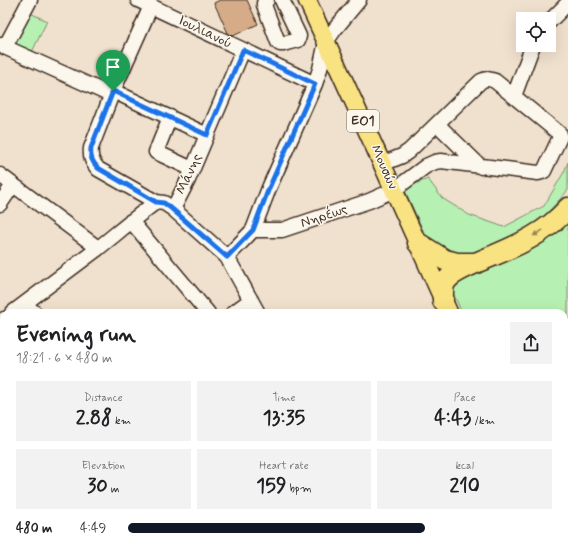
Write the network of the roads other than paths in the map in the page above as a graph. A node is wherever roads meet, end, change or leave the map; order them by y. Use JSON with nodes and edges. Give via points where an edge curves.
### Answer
{"nodes":[{"id":1,"x":30,"y":0,"type":"edge"},
{"id":2,"x":267,"y":0,"type":"edge"},
{"id":3,"x":282,"y":0,"type":"edge"},
{"id":4,"x":307,"y":0,"type":"edge"},
{"id":5,"x":359,"y":0,"type":"edge"},
{"id":6,"x":144,"y":3,"type":"edge"},
{"id":7,"x":568,"y":3,"type":"edge"},
{"id":8,"x":556,"y":15,"type":"edge"},
{"id":9,"x":326,"y":42,"type":"junction"},
{"id":10,"x":2,"y":46,"type":"edge"},
{"id":11,"x":243,"y":50,"type":"junction"},
{"id":12,"x":530,"y":52,"type":"edge"},
{"id":13,"x":315,"y":84,"type":"junction"},
{"id":14,"x":112,"y":93,"type":"junction"},
{"id":15,"x":514,"y":96,"type":"junction"},
{"id":16,"x":170,"y":117,"type":"junction"},
{"id":17,"x":437,"y":124,"type":"junction"},
{"id":18,"x":564,"y":130,"type":"edge"},
{"id":19,"x":207,"y":135,"type":"junction"},
{"id":20,"x":382,"y":164,"type":"junction"},
{"id":21,"x":481,"y":167,"type":"junction"},
{"id":22,"x":192,"y":168,"type":"junction"},
{"id":23,"x":0,"y":175,"type":"edge"},
{"id":24,"x":13,"y":185,"type":"junction"},
{"id":25,"x":394,"y":190,"type":"junction"},
{"id":26,"x":156,"y":202,"type":"junction"},
{"id":27,"x":0,"y":204,"type":"edge"},
{"id":28,"x":568,"y":208,"type":"edge"},
{"id":29,"x":172,"y":209,"type":"junction"},
{"id":30,"x":131,"y":220,"type":"junction"},
{"id":31,"x":253,"y":230,"type":"junction"},
{"id":32,"x":418,"y":243,"type":"junction"},
{"id":33,"x":98,"y":248,"type":"junction"},
{"id":34,"x":227,"y":257,"type":"junction"},
{"id":35,"x":476,"y":263,"type":"junction"},
{"id":36,"x":251,"y":300,"type":"junction"},
{"id":37,"x":24,"y":304,"type":"junction"},
{"id":38,"x":446,"y":307,"type":"edge"},
{"id":39,"x":17,"y":309,"type":"edge"},
{"id":40,"x":30,"y":309,"type":"edge"},
{"id":41,"x":205,"y":309,"type":"edge"},
{"id":42,"x":239,"y":309,"type":"edge"},
{"id":43,"x":256,"y":309,"type":"edge"}],
"edges":[{"from":1,"to":10,"type":"street"},
{"from":2,"to":3,"type":"street","via":[[264,5],[278,42],[283,44],[298,40],[299,36]]},
{"from":4,"to":9,"type":"main road","name":"Μουσών","number":"ΕΟ1"},
{"from":5,"to":9,"type":"street"},
{"from":6,"to":11,"type":"street","name":"Ιουλιανού"},
{"from":6,"to":14,"type":"street"},
{"from":7,"to":8,"type":"street"},
{"from":9,"to":13,"type":"street"},
{"from":9,"to":20,"type":"main road","name":"Μουσών","number":"ΕΟ1"},
{"from":10,"to":14,"type":"street"},
{"from":11,"to":13,"type":"street","name":"Ιουλιανού"},
{"from":11,"to":19,"type":"street","name":"Μάνης"},
{"from":12,"to":15,"type":"street"},
{"from":13,"to":31,"type":"street"},
{"from":14,"to":16,"type":"street"},
{"from":14,"to":26,"type":"street","via":[[91,148],[92,163]]},
{"from":15,"to":17,"type":"street","via":[[495,81],[485,79]]},
{"from":15,"to":18,"type":"street"},
{"from":16,"to":19,"type":"street"},
{"from":16,"to":22,"type":"street","via":[[156,152]]},
{"from":17,"to":20,"type":"street","via":[[409,151]]},
{"from":17,"to":21,"type":"street"},
{"from":18,"to":21,"type":"street","name":"Νηρέως","via":[[542,172]]},
{"from":19,"to":22,"type":"street","name":"Μάνης"},
{"from":20,"to":25,"type":"main road","name":"Μουσών","number":"ΕΟ1"},
{"from":21,"to":25,"type":"street","name":"Νηρέως","via":[[435,162]]},
{"from":22,"to":29,"type":"street","name":"Μάνης"},
{"from":23,"to":24,"type":"street"},
{"from":24,"to":27,"type":"street"},
{"from":24,"to":33,"type":"street"},
{"from":25,"to":31,"type":"street","name":"Νηρέως","via":[[282,230]]},
{"from":25,"to":32,"type":"main road","name":"Μουσών","number":"ΕΟ1"},
{"from":26,"to":29,"type":"street","via":[[164,203]]},
{"from":26,"to":30,"type":"street"},
{"from":28,"to":35,"type":"highway","one_way":true,"via":[[542,231]]},
{"from":29,"to":34,"type":"street"},
{"from":30,"to":33,"type":"street"},
{"from":30,"to":41,"type":"street"},
{"from":31,"to":34,"type":"street"},
{"from":32,"to":35,"type":"highway","via":[[445,260]]},
{"from":32,"to":38,"type":"main road","name":"Μουσών","number":"ΕΟ1"},
{"from":33,"to":37,"type":"street"},
{"from":34,"to":36,"type":"street"},
{"from":35,"to":38,"type":"highway","via":[[445,282]]},
{"from":36,"to":42,"type":"street"},
{"from":36,"to":43,"type":"street"},
{"from":37,"to":39,"type":"street"},
{"from":37,"to":40,"type":"street"}]}
